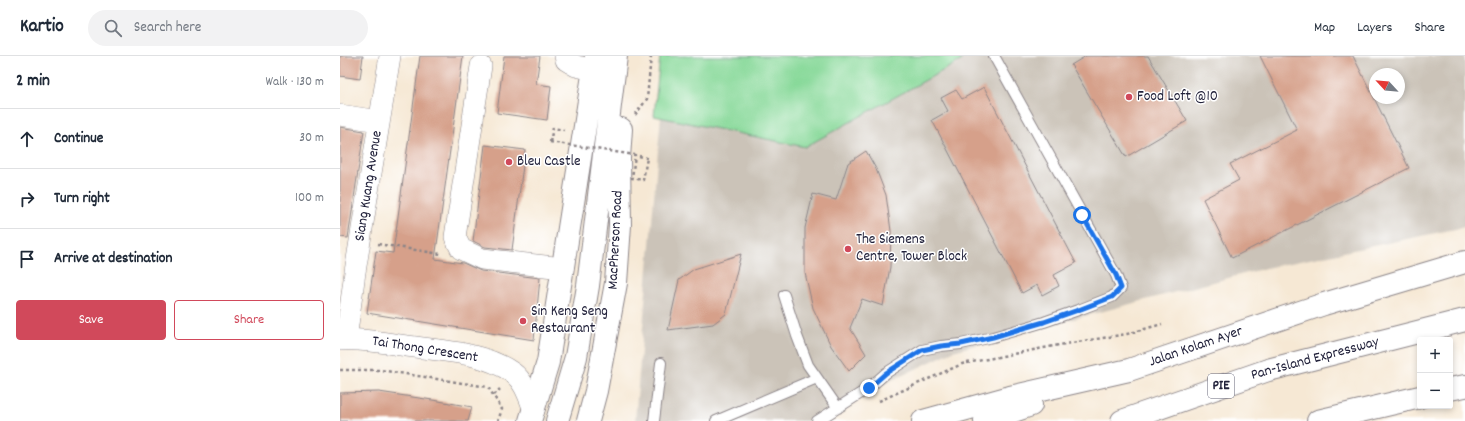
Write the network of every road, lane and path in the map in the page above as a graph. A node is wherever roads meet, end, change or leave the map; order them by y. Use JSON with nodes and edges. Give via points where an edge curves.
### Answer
{"nodes":[{"id":1,"x":390,"y":56,"type":"edge"},
{"id":2,"x":565,"y":56,"type":"edge"},
{"id":3,"x":616,"y":56,"type":"edge"},
{"id":4,"x":628,"y":56,"type":"edge"},
{"id":5,"x":994,"y":56,"type":"edge"},
{"id":6,"x":595,"y":63,"type":"edge"},
{"id":7,"x":481,"y":66,"type":"dead end"},
{"id":8,"x":340,"y":115,"type":"edge"},
{"id":9,"x":379,"y":121,"type":"junction"},
{"id":10,"x":567,"y":130,"type":"dead end"},
{"id":11,"x":638,"y":156,"type":"dead end"},
{"id":12,"x":361,"y":240,"type":"junction"},
{"id":13,"x":461,"y":249,"type":"junction"},
{"id":14,"x":1465,"y":262,"type":"edge"},
{"id":15,"x":563,"y":268,"type":"junction"},
{"id":16,"x":784,"y":295,"type":"dead end"},
{"id":17,"x":1465,"y":320,"type":"edge"},
{"id":18,"x":1162,"y":324,"type":"dead end"},
{"id":19,"x":343,"y":340,"type":"edge"},
{"id":20,"x":661,"y":363,"type":"dead end"},
{"id":21,"x":340,"y":370,"type":"edge"},
{"id":22,"x":1129,"y":370,"type":"junction"},
{"id":23,"x":817,"y":378,"type":"junction"},
{"id":24,"x":1465,"y":386,"type":"edge"},
{"id":25,"x":1453,"y":389,"type":"edge"},
{"id":26,"x":596,"y":391,"type":"junction"},
{"id":27,"x":1417,"y":398,"type":"edge"},
{"id":28,"x":873,"y":404,"type":"dead end"},
{"id":29,"x":838,"y":408,"type":"junction"},
{"id":30,"x":532,"y":415,"type":"edge"},
{"id":31,"x":498,"y":421,"type":"edge"},
{"id":32,"x":557,"y":421,"type":"edge"},
{"id":33,"x":588,"y":421,"type":"edge"},
{"id":34,"x":595,"y":421,"type":"edge"},
{"id":35,"x":654,"y":421,"type":"edge"},
{"id":36,"x":716,"y":421,"type":"edge"},
{"id":37,"x":817,"y":421,"type":"edge"},
{"id":38,"x":923,"y":421,"type":"edge"},
{"id":39,"x":985,"y":421,"type":"edge"},
{"id":40,"x":1122,"y":421,"type":"edge"},
{"id":41,"x":1318,"y":421,"type":"edge"}],
"edges":[{"from":1,"to":9,"type":"street","name":"Siang Kuang Avenue"},
{"from":2,"to":6,"type":"street","via":[[566,60],[576,66]]},
{"from":3,"to":32,"type":"main road","via":[[586,300],[576,357]]},
{"from":4,"to":26,"type":"main road","name":"MacPherson Road","via":[[618,158],[620,225],[616,283]]},
{"from":5,"to":29,"type":"lane","via":[[1121,288],[1112,297],[1044,322],[961,344],[922,350]]},
{"from":6,"to":15,"type":"main road"},
{"from":7,"to":13,"type":"street","via":[[455,237]]},
{"from":8,"to":9,"type":"street"},
{"from":9,"to":12,"type":"street","name":"Siang Kuang Avenue"},
{"from":10,"to":11,"type":"path","bridge":true,"via":[[553,128],[550,142],[635,155],[632,178],[643,180],[647,158]]},
{"from":12,"to":13,"type":"path","via":[[451,256]]},
{"from":12,"to":19,"type":"street","name":"Siang Kuang Avenue"},
{"from":13,"to":15,"type":"street","via":[[482,259]]},
{"from":14,"to":22,"type":"main road","name":"Jalan Kolam Ayer","via":[[1324,304]]},
{"from":15,"to":30,"type":"main road","via":[[548,362]]},
{"from":16,"to":23,"type":"lane","via":[[796,336],[808,365]]},
{"from":17,"to":40,"type":"main road","name":"Pan-Island Expressway","number":"PIE","via":[[1268,370]]},
{"from":18,"to":28,"type":"path","via":[[1127,334],[962,364]]},
{"from":19,"to":30,"type":"street","name":"Tai Thong Crescent","via":[[383,342],[431,349],[479,358],[502,366],[514,374],[527,391]]},
{"from":20,"to":35,"type":"lane"},
{"from":21,"to":31,"type":"path","via":[[380,370],[488,386],[502,409]]},
{"from":22,"to":38,"type":"main road","name":"Jalan Kolam Ayer","via":[[1010,397]]},
{"from":22,"to":39,"type":"main road"},
{"from":23,"to":29,"type":"lane"},
{"from":23,"to":36,"type":"lane"},
{"from":24,"to":25,"type":"main road"},
{"from":26,"to":33,"type":"main road","name":"MacPherson Road"},
{"from":26,"to":34,"type":"main road"},
{"from":27,"to":41,"type":"main road"},
{"from":29,"to":37,"type":"lane"}]}
